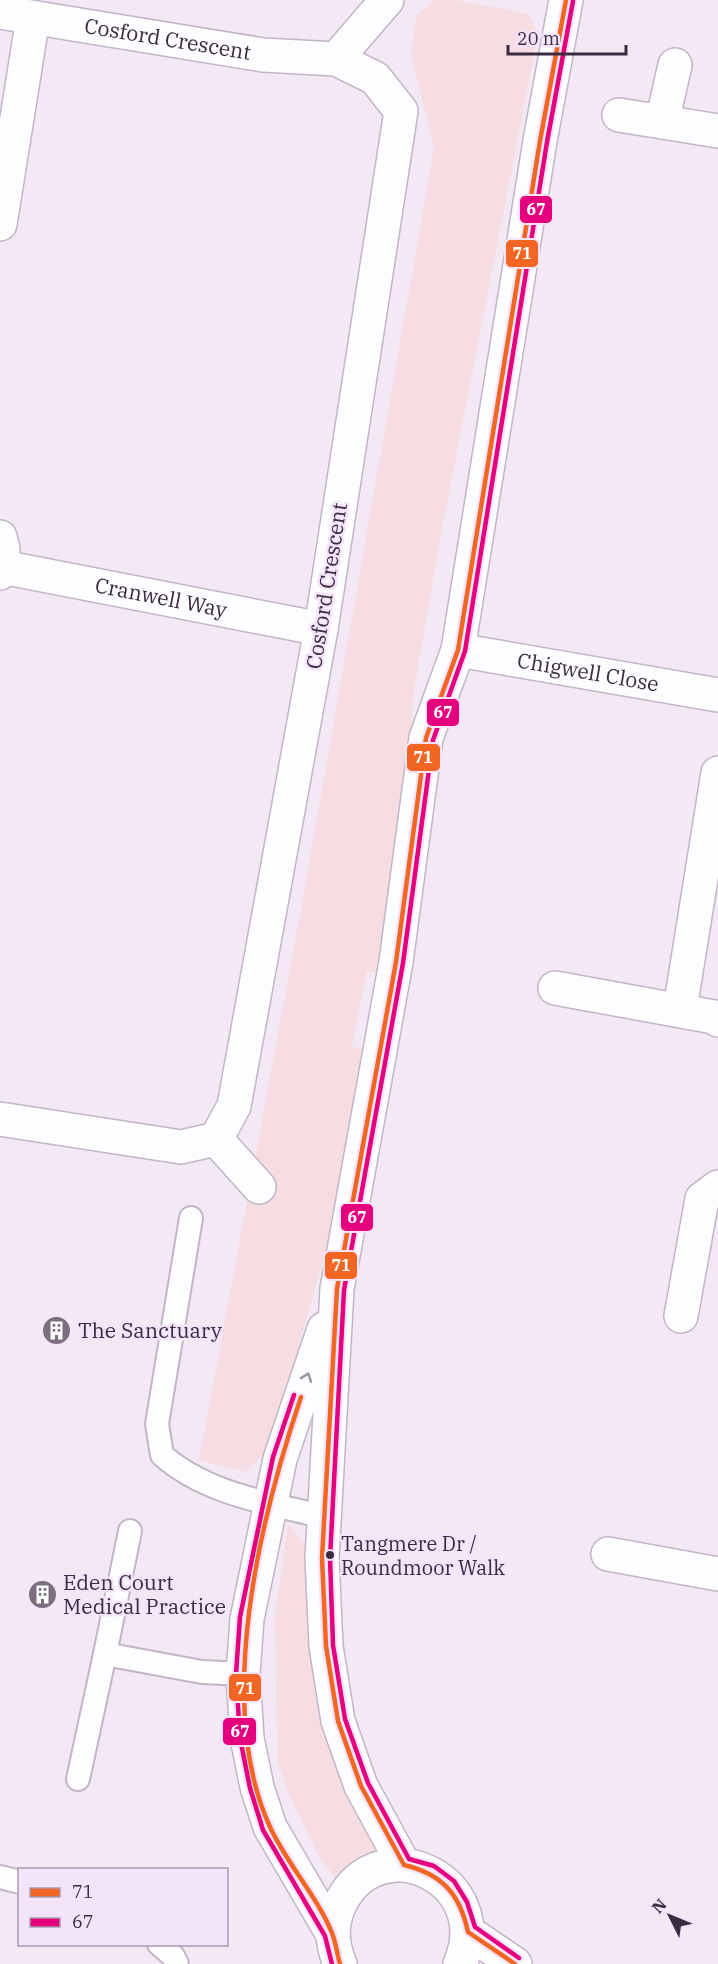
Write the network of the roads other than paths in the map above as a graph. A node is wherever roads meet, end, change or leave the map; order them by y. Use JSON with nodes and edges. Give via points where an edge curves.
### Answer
{"nodes":[{"id":1,"x":387,"y":0,"type":"edge"},
{"id":2,"x":566,"y":0,"type":"edge"},
{"id":3,"x":0,"y":12,"type":"edge"},
{"id":4,"x":33,"y":18,"type":"junction"},
{"id":5,"x":336,"y":59,"type":"junction"},
{"id":6,"x":675,"y":65,"type":"dead end"},
{"id":7,"x":619,"y":115,"type":"dead end"},
{"id":8,"x":662,"y":122,"type":"junction"},
{"id":9,"x":718,"y":131,"type":"edge"},
{"id":10,"x":0,"y":224,"type":"edge"},
{"id":11,"x":1,"y":559,"type":"edge"},
{"id":12,"x":321,"y":629,"type":"junction"},
{"id":13,"x":458,"y":650,"type":"junction"},
{"id":14,"x":718,"y":695,"type":"edge"},
{"id":15,"x":718,"y":773,"type":"edge"},
{"id":16,"x":555,"y":988,"type":"dead end"},
{"id":17,"x":680,"y":1009,"type":"junction"},
{"id":18,"x":718,"y":1020,"type":"edge"},
{"id":19,"x":0,"y":1119,"type":"edge"},
{"id":20,"x":216,"y":1139,"type":"junction"},
{"id":21,"x":259,"y":1187,"type":"dead end"},
{"id":22,"x":718,"y":1187,"type":"edge"},
{"id":23,"x":191,"y":1218,"type":"dead end"},
{"id":24,"x":337,"y":1289,"type":"junction"},
{"id":25,"x":681,"y":1316,"type":"dead end"},
{"id":26,"x":270,"y":1503,"type":"junction"},
{"id":27,"x":325,"y":1517,"type":"junction"},
{"id":28,"x":130,"y":1531,"type":"dead end"},
{"id":29,"x":608,"y":1554,"type":"dead end"},
{"id":30,"x":718,"y":1574,"type":"edge"},
{"id":31,"x":105,"y":1654,"type":"junction"},
{"id":32,"x":243,"y":1674,"type":"junction"},
{"id":33,"x":78,"y":1779,"type":"dead end"},
{"id":34,"x":404,"y":1865,"type":"junction"},
{"id":35,"x":0,"y":1877,"type":"edge"},
{"id":36,"x":18,"y":1882,"type":"edge"},
{"id":37,"x":468,"y":1932,"type":"junction"},
{"id":38,"x":332,"y":1933,"type":"junction"},
{"id":39,"x":161,"y":1946,"type":"edge"},
{"id":40,"x":177,"y":1964,"type":"edge"},
{"id":41,"x":340,"y":1964,"type":"edge"},
{"id":42,"x":460,"y":1964,"type":"edge"},
{"id":43,"x":515,"y":1964,"type":"edge"}],
"edges":[{"from":1,"to":5,"type":"street"},
{"from":2,"to":13,"type":"street"},
{"from":3,"to":4,"type":"street","name":"Cosford Crescent"},
{"from":4,"to":5,"type":"street","name":"Cosford Crescent","via":[[263,55]]},
{"from":4,"to":10,"type":"street"},
{"from":5,"to":12,"type":"street","name":"Cosford Crescent","via":[[375,78],[400,111]]},
{"from":6,"to":8,"type":"street"},
{"from":7,"to":8,"type":"street"},
{"from":8,"to":9,"type":"street"},
{"from":11,"to":12,"type":"street","name":"Cranwell Way"},
{"from":12,"to":20,"type":"street","name":"Cosford Crescent","via":[[234,1106]]},
{"from":13,"to":14,"type":"street","name":"Chigwell Close"},
{"from":13,"to":24,"type":"street","via":[[426,738],[396,962]]},
{"from":15,"to":17,"type":"street"},
{"from":16,"to":17,"type":"street"},
{"from":17,"to":18,"type":"street"},
{"from":19,"to":20,"type":"street","via":[[182,1147]]},
{"from":20,"to":21,"type":"street"},
{"from":22,"to":25,"type":"street","via":[[702,1199]]},
{"from":23,"to":26,"type":"lane","via":[[157,1424],[162,1455],[179,1470],[212,1486]]},
{"from":26,"to":24,"type":"street","one_way":true,"via":[[280,1459]]},
{"from":24,"to":27,"type":"street"},
{"from":26,"to":27,"type":"lane"},
{"from":26,"to":32,"type":"street","via":[[247,1620]]},
{"from":27,"to":34,"type":"street","via":[[322,1558],[326,1646],[338,1721],[362,1786]]},
{"from":28,"to":31,"type":"lane"},
{"from":29,"to":30,"type":"street"},
{"from":31,"to":32,"type":"lane","via":[[202,1672]]},
{"from":31,"to":33,"type":"lane"},
{"from":32,"to":38,"type":"street","via":[[247,1738],[270,1827]]},
{"from":34,"to":37,"type":"street","via":[[424,1869],[442,1879],[465,1912]]},
{"from":34,"to":38,"type":"street","via":[[382,1868],[362,1877],[346,1892],[336,1911]]},
{"from":35,"to":36,"type":"lane"},
{"from":37,"to":42,"type":"street"},
{"from":37,"to":43,"type":"street"},
{"from":38,"to":41,"type":"street"},
{"from":39,"to":40,"type":"lane"}]}
